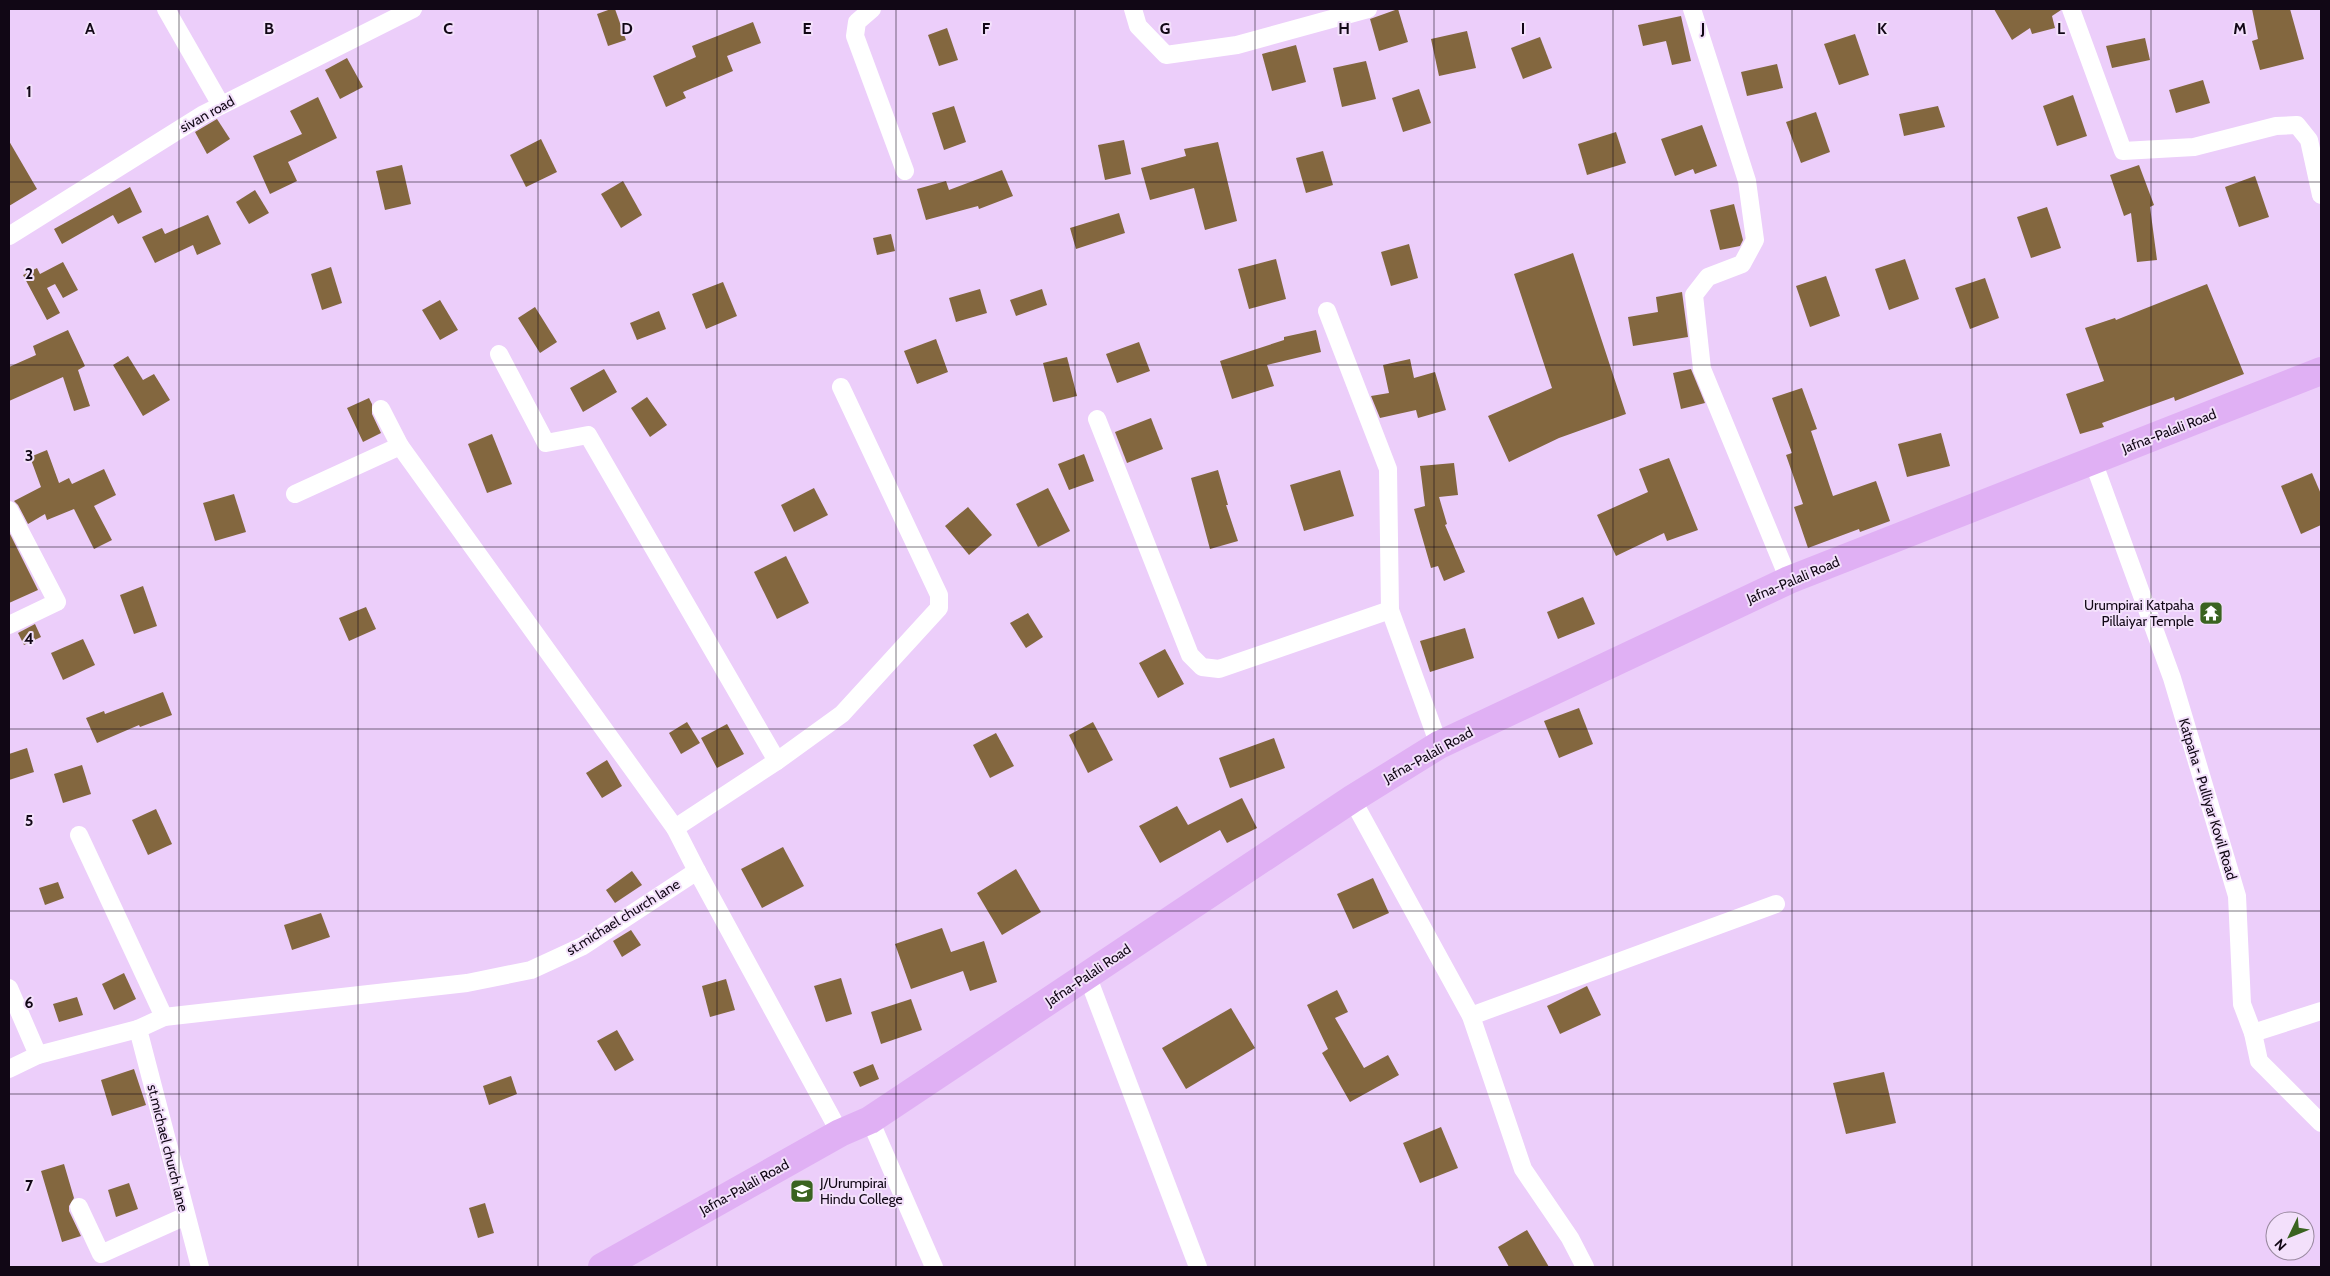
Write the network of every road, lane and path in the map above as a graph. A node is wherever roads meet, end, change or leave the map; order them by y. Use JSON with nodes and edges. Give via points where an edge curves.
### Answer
{"nodes":[{"id":1,"x":166,"y":9,"type":"edge"},
{"id":2,"x":413,"y":9,"type":"edge"},
{"id":3,"x":872,"y":9,"type":"edge"},
{"id":4,"x":1133,"y":9,"type":"edge"},
{"id":5,"x":1368,"y":9,"type":"edge"},
{"id":6,"x":1692,"y":9,"type":"edge"},
{"id":7,"x":2071,"y":9,"type":"edge"},
{"id":8,"x":221,"y":105,"type":"junction"},
{"id":9,"x":905,"y":171,"type":"dead end"},
{"id":10,"x":2321,"y":195,"type":"edge"},
{"id":11,"x":9,"y":236,"type":"edge"},
{"id":12,"x":1327,"y":311,"type":"dead end"},
{"id":13,"x":499,"y":354,"type":"dead end"},
{"id":14,"x":2321,"y":371,"type":"edge"},
{"id":15,"x":841,"y":387,"type":"dead end"},
{"id":16,"x":381,"y":409,"type":"dead end"},
{"id":17,"x":1097,"y":419,"type":"dead end"},
{"id":18,"x":400,"y":446,"type":"junction"},
{"id":19,"x":2093,"y":461,"type":"junction"},
{"id":20,"x":295,"y":494,"type":"dead end"},
{"id":21,"x":9,"y":510,"type":"edge"},
{"id":22,"x":1789,"y":580,"type":"junction"},
{"id":23,"x":1390,"y":610,"type":"junction"},
{"id":24,"x":9,"y":625,"type":"edge"},
{"id":25,"x":1439,"y":745,"type":"junction"},
{"id":26,"x":777,"y":761,"type":"junction"},
{"id":27,"x":1352,"y":798,"type":"junction"},
{"id":28,"x":675,"y":828,"type":"junction"},
{"id":29,"x":79,"y":835,"type":"dead end"},
{"id":30,"x":697,"y":871,"type":"junction"},
{"id":31,"x":1776,"y":904,"type":"dead end"},
{"id":32,"x":1087,"y":975,"type":"junction"},
{"id":33,"x":9,"y":988,"type":"edge"},
{"id":34,"x":2321,"y":1011,"type":"edge"},
{"id":35,"x":1471,"y":1016,"type":"junction"},
{"id":36,"x":164,"y":1017,"type":"junction"},
{"id":37,"x":138,"y":1029,"type":"junction"},
{"id":38,"x":2253,"y":1033,"type":"junction"},
{"id":39,"x":38,"y":1055,"type":"junction"},
{"id":40,"x":9,"y":1069,"type":"edge"},
{"id":41,"x":870,"y":1120,"type":"junction"},
{"id":42,"x":2321,"y":1123,"type":"edge"},
{"id":43,"x":840,"y":1133,"type":"junction"},
{"id":44,"x":79,"y":1207,"type":"dead end"},
{"id":45,"x":186,"y":1216,"type":"junction"},
{"id":46,"x":103,"y":1260,"type":"edge"},
{"id":47,"x":200,"y":1267,"type":"edge"},
{"id":48,"x":602,"y":1267,"type":"edge"},
{"id":49,"x":934,"y":1267,"type":"edge"},
{"id":50,"x":1198,"y":1267,"type":"edge"},
{"id":51,"x":1586,"y":1267,"type":"edge"}],
"edges":[{"from":1,"to":8,"type":"street"},
{"from":2,"to":8,"type":"street","name":"sivan road"},
{"from":3,"to":9,"type":"street","via":[[857,22],[855,36]]},
{"from":4,"to":5,"type":"street","via":[[1138,26],[1166,55],[1237,45]]},
{"from":6,"to":22,"type":"street","via":[[1747,182],[1755,240],[1742,264],[1708,277],[1694,295],[1702,369]]},
{"from":7,"to":10,"type":"street","via":[[2122,151],[2194,147],[2276,126],[2297,125],[2309,140]]},
{"from":8,"to":11,"type":"street","name":"sivan road"},
{"from":12,"to":23,"type":"street","via":[[1388,470]]},
{"from":13,"to":26,"type":"street","via":[[546,443],[588,435]]},
{"from":14,"to":19,"type":"main road","name":"Jafna-Palali Road"},
{"from":15,"to":26,"type":"street","via":[[938,595],[939,608],[842,714]]},
{"from":16,"to":18,"type":"street"},
{"from":17,"to":23,"type":"street","via":[[1190,655],[1202,667],[1219,668]]},
{"from":18,"to":20,"type":"street"},
{"from":18,"to":28,"type":"street"},
{"from":19,"to":22,"type":"main road","name":"Jafna-Palali Road"},
{"from":19,"to":38,"type":"street","name":"Katpaha - Pulliyar Kovil Road","via":[[2172,678],[2238,896],[2242,1004]]},
{"from":21,"to":24,"type":"street","via":[[57,602]]},
{"from":22,"to":25,"type":"main road","name":"Jafna-Palali Road"},
{"from":23,"to":25,"type":"street"},
{"from":25,"to":27,"type":"main road","name":"Jafna-Palali Road"},
{"from":26,"to":28,"type":"street"},
{"from":27,"to":32,"type":"main road","name":"Jafna-Palali Road"},
{"from":27,"to":35,"type":"street"},
{"from":28,"to":30,"type":"street"},
{"from":29,"to":36,"type":"street"},
{"from":30,"to":36,"type":"street","name":"st.michael church lane","via":[[583,946],[531,970],[467,984]]},
{"from":30,"to":43,"type":"street"},
{"from":31,"to":35,"type":"street"},
{"from":32,"to":41,"type":"main road","name":"Jafna-Palali Road"},
{"from":32,"to":50,"type":"street"},
{"from":33,"to":39,"type":"street"},
{"from":34,"to":38,"type":"street"},
{"from":35,"to":51,"type":"street","via":[[1523,1169]]},
{"from":36,"to":37,"type":"street","name":"st.michael church lane"},
{"from":37,"to":39,"type":"street","name":"st.michael church lane"},
{"from":37,"to":45,"type":"street","name":"st.michael church lane"},
{"from":38,"to":42,"type":"street","name":"Katpaha - Pulliyar Kovil Road","via":[[2259,1061]]},
{"from":39,"to":40,"type":"street","name":"st.michael church lane"},
{"from":41,"to":43,"type":"main road","name":"Jafna-Palali Road"},
{"from":41,"to":49,"type":"street"},
{"from":43,"to":48,"type":"main road","name":"Jafna-Palali Road"},
{"from":44,"to":46,"type":"street"},
{"from":45,"to":46,"type":"street"},
{"from":45,"to":47,"type":"street","name":"st.michael church lane"}]}
